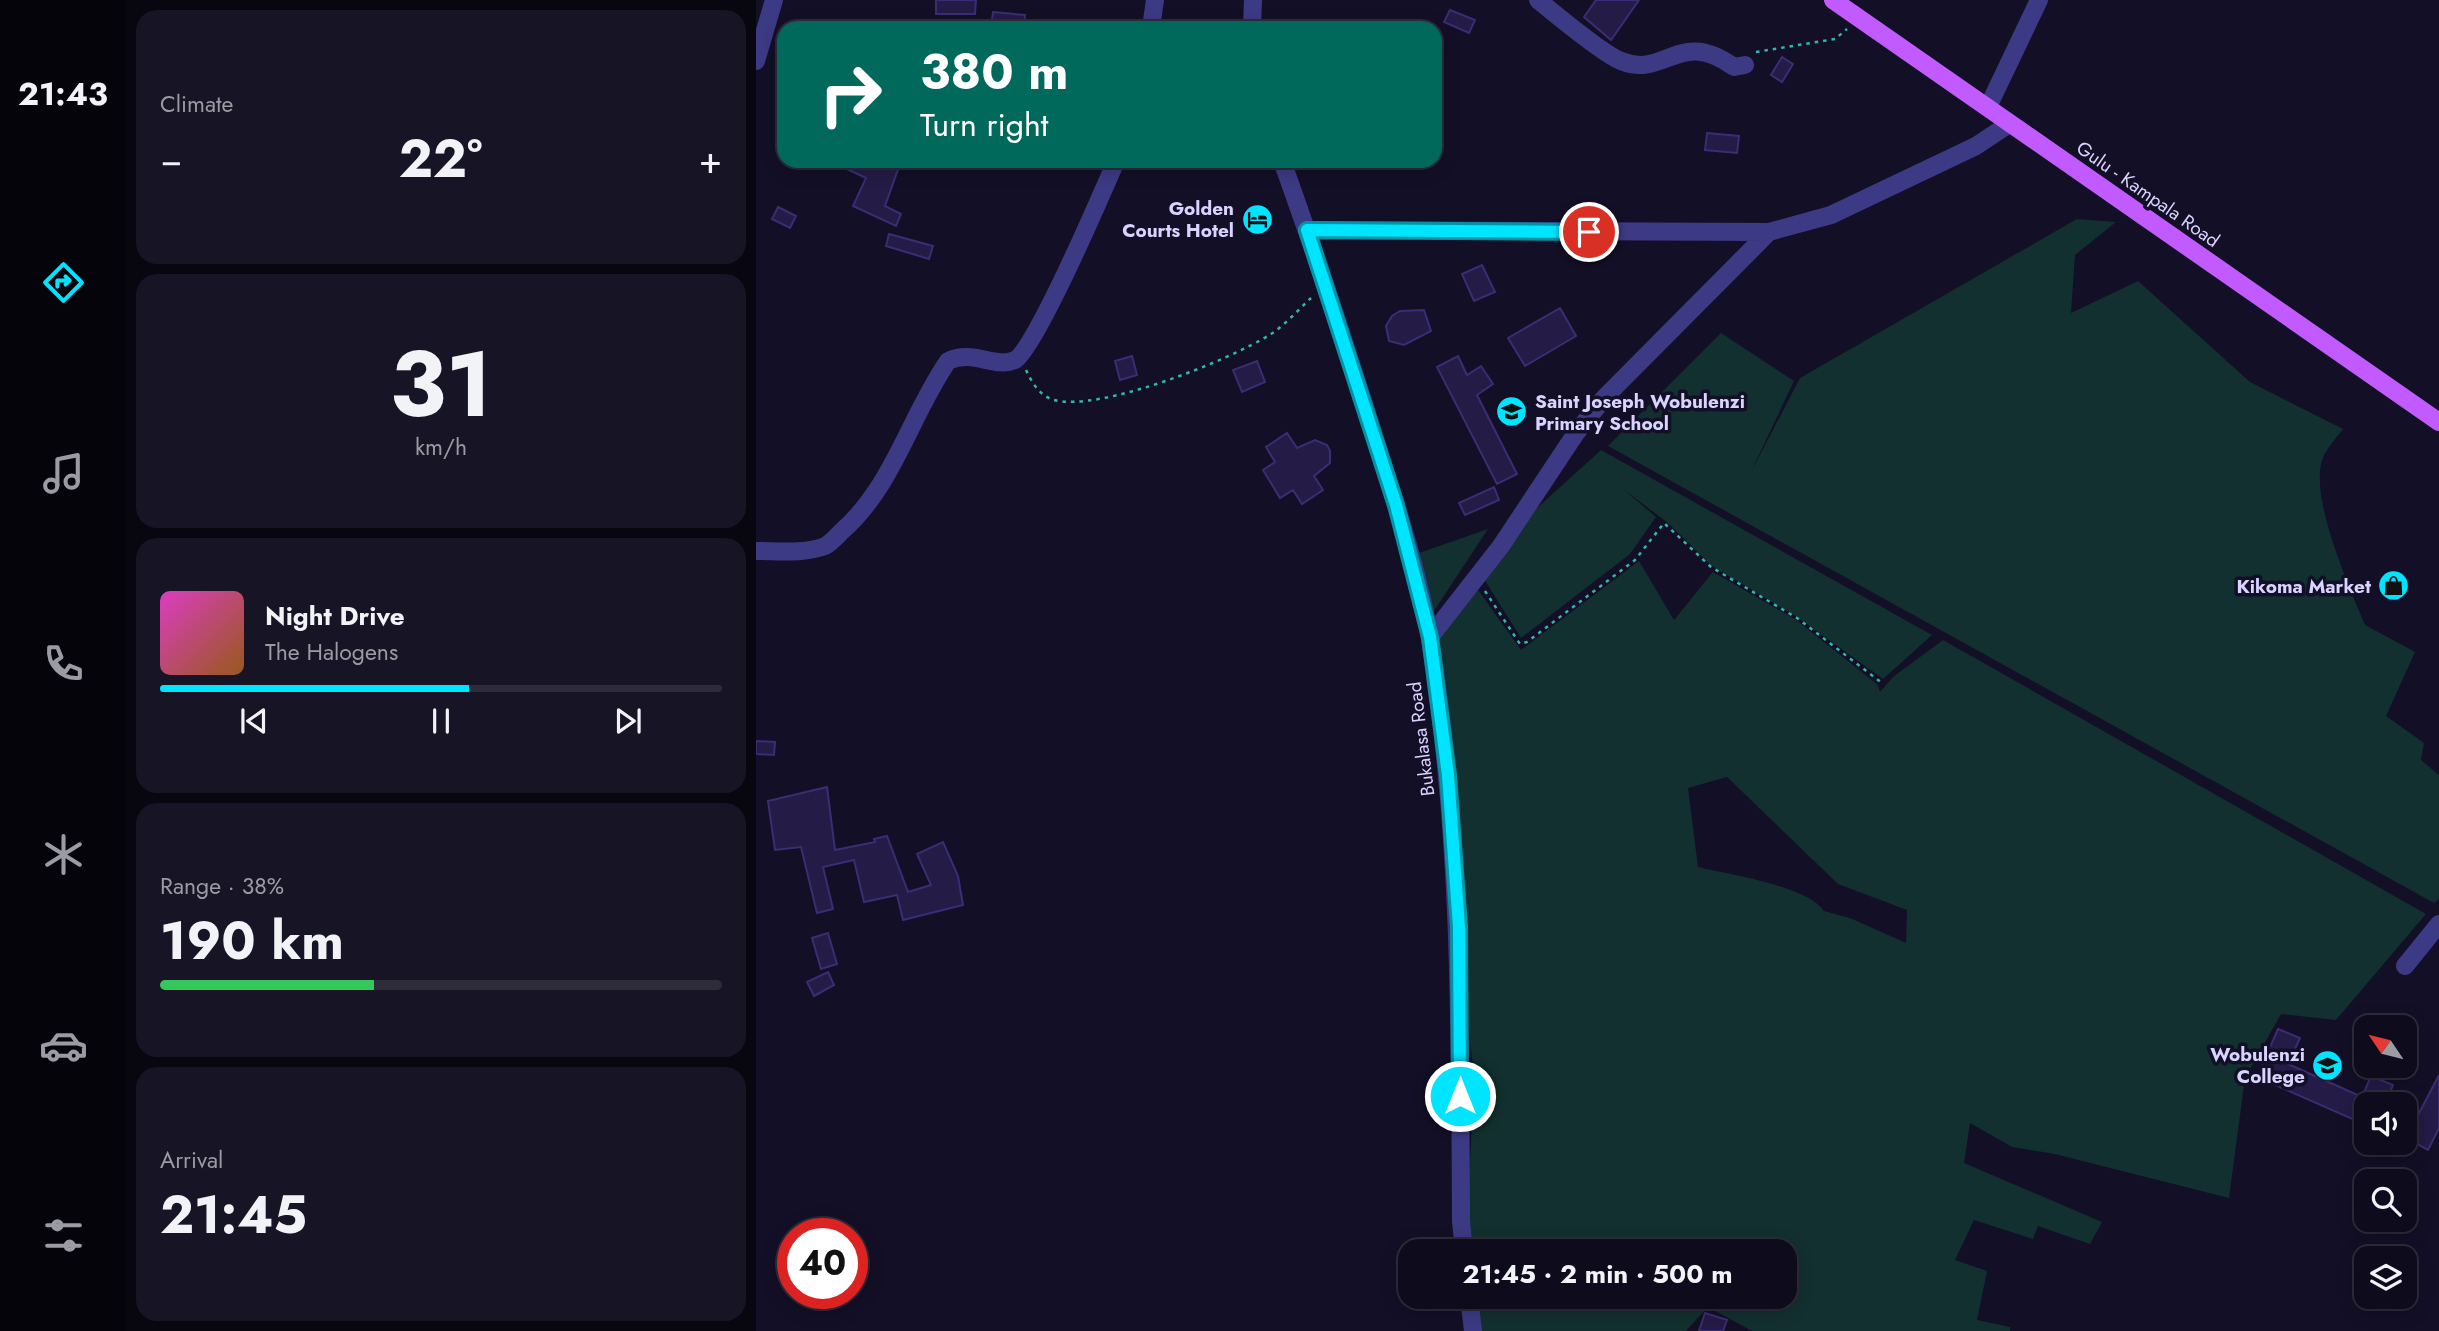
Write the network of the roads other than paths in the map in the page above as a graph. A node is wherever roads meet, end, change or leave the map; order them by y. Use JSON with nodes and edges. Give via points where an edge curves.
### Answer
{"nodes":[{"id":1,"x":774,"y":0,"type":"edge"},
{"id":2,"x":1155,"y":0,"type":"edge"},
{"id":3,"x":1253,"y":0,"type":"edge"},
{"id":4,"x":1538,"y":0,"type":"edge"},
{"id":5,"x":1833,"y":0,"type":"edge"},
{"id":6,"x":2039,"y":0,"type":"edge"},
{"id":7,"x":1152,"y":21,"type":"edge"},
{"id":8,"x":1252,"y":21,"type":"edge"},
{"id":9,"x":756,"y":61,"type":"edge"},
{"id":10,"x":1745,"y":65,"type":"road end"},
{"id":11,"x":1988,"y":107,"type":"junction"},
{"id":12,"x":2009,"y":124,"type":"junction"},
{"id":13,"x":1113,"y":168,"type":"edge"},
{"id":14,"x":1285,"y":168,"type":"edge"},
{"id":15,"x":1307,"y":230,"type":"junction"},
{"id":16,"x":1769,"y":232,"type":"junction"},
{"id":17,"x":2439,"y":422,"type":"edge"},
{"id":18,"x":756,"y":551,"type":"edge"},
{"id":19,"x":1430,"y":637,"type":"junction"},
{"id":20,"x":2439,"y":924,"type":"edge"},
{"id":21,"x":2405,"y":966,"type":"dead end"},
{"id":22,"x":1463,"y":1239,"type":"edge"},
{"id":23,"x":1470,"y":1309,"type":"edge"},
{"id":24,"x":1473,"y":1331,"type":"edge"}],
"edges":[{"from":1,"to":9,"type":"street"},
{"from":2,"to":7,"type":"street"},
{"from":3,"to":8,"type":"street"},
{"from":4,"to":10,"type":"street","via":[[1621,61],[1657,62],[1697,49],[1710,51],[1734,67]]},
{"from":5,"to":11,"type":"main road","name":"Gulu - Kampala Road"},
{"from":6,"to":11,"type":"street"},
{"from":11,"to":12,"type":"main road","name":"Gulu - Kampala Road"},
{"from":12,"to":16,"type":"street","via":[[1976,146],[1831,215]]},
{"from":12,"to":17,"type":"main road","name":"Gulu - Kampala Road"},
{"from":13,"to":18,"type":"street","via":[[1046,316],[1019,358],[1008,363],[960,355],[948,361],[874,498],[849,525],[826,546]]},
{"from":14,"to":15,"type":"street","name":"Bukalasa Road"},
{"from":15,"to":16,"type":"street"},
{"from":15,"to":19,"type":"street","name":"Bukalasa Road","via":[[1396,505]]},
{"from":16,"to":19,"type":"street","via":[[1605,397],[1475,582]]},
{"from":19,"to":22,"type":"street","name":"Bukalasa Road","via":[[1448,775],[1459,927]]},
{"from":20,"to":21,"type":"street"},
{"from":23,"to":24,"type":"street"}]}
